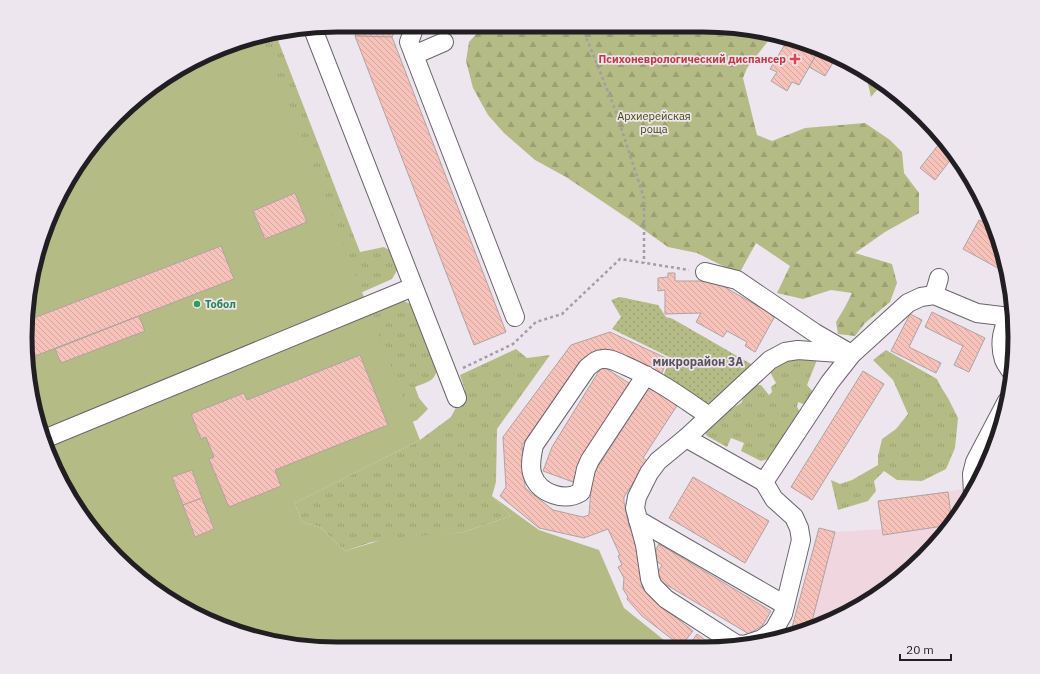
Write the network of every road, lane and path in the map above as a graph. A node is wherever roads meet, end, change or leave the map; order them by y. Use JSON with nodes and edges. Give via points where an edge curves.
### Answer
{"nodes":[{"id":1,"x":413,"y":32,"type":"edge"},
{"id":2,"x":584,"y":32,"type":"edge"},
{"id":3,"x":315,"y":33,"type":"edge"},
{"id":4,"x":444,"y":42,"type":"dead end"},
{"id":5,"x":414,"y":55,"type":"junction"},
{"id":6,"x":644,"y":263,"type":"junction"},
{"id":7,"x":705,"y":272,"type":"joint"},
{"id":8,"x":939,"y":278,"type":"dead end"},
{"id":9,"x":413,"y":287,"type":"junction"},
{"id":10,"x":934,"y":295,"type":"junction"},
{"id":11,"x":1007,"y":315,"type":"edge"},
{"id":12,"x":515,"y":317,"type":"dead end"},
{"id":13,"x":1007,"y":323,"type":"edge"},
{"id":14,"x":852,"y":354,"type":"junction"},
{"id":15,"x":1006,"y":364,"type":"edge"},
{"id":16,"x":457,"y":370,"type":"dead end"},
{"id":17,"x":646,"y":375,"type":"junction"},
{"id":18,"x":457,"y":398,"type":"dead end"},
{"id":19,"x":709,"y":416,"type":"junction"},
{"id":20,"x":996,"y":421,"type":"edge"},
{"id":21,"x":49,"y":437,"type":"edge"},
{"id":22,"x":686,"y":438,"type":"junction"},
{"id":23,"x":972,"y":480,"type":"edge"},
{"id":24,"x":764,"y":482,"type":"junction"},
{"id":25,"x":638,"y":520,"type":"junction"},
{"id":26,"x":785,"y":605,"type":"junction"},
{"id":27,"x":767,"y":635,"type":"edge"},
{"id":28,"x":730,"y":640,"type":"edge"}],
"edges":[{"from":1,"to":5,"type":"street","via":[[409,42]]},
{"from":2,"to":6,"type":"path","via":[[615,109],[644,198]]},
{"from":3,"to":9,"type":"street"},
{"from":4,"to":5,"type":"street"},
{"from":5,"to":12,"type":"street"},
{"from":6,"to":7,"type":"path"},
{"from":6,"to":16,"type":"path","via":[[620,259],[562,314],[536,322],[513,344]]},
{"from":7,"to":14,"type":"street","via":[[738,280],[820,336]]},
{"from":8,"to":10,"type":"street"},
{"from":9,"to":18,"type":"street"},
{"from":9,"to":21,"type":"street"},
{"from":10,"to":11,"type":"street","via":[[977,313]]},
{"from":10,"to":14,"type":"street","via":[[908,303]]},
{"from":13,"to":15,"type":"street","via":[[1003,331],[1001,346]]},
{"from":14,"to":19,"type":"street","via":[[798,350],[785,352],[770,360]]},
{"from":14,"to":24,"type":"street","via":[[830,382]]},
{"from":17,"to":17,"type":"street","via":[[612,359],[602,358],[587,368],[534,445],[532,475],[538,485],[564,497],[575,496],[581,492],[590,460]]},
{"from":17,"to":19,"type":"street"},
{"from":19,"to":22,"type":"street"},
{"from":20,"to":23,"type":"street","via":[[975,462]]},
{"from":22,"to":24,"type":"street"},
{"from":22,"to":25,"type":"street","via":[[658,461],[649,473],[637,497],[635,508]]},
{"from":24,"to":26,"type":"street","via":[[774,499],[794,517],[799,528],[801,540]]},
{"from":25,"to":26,"type":"street"},
{"from":25,"to":28,"type":"street","via":[[652,586],[666,599]]},
{"from":26,"to":27,"type":"street","via":[[774,630]]}]}
